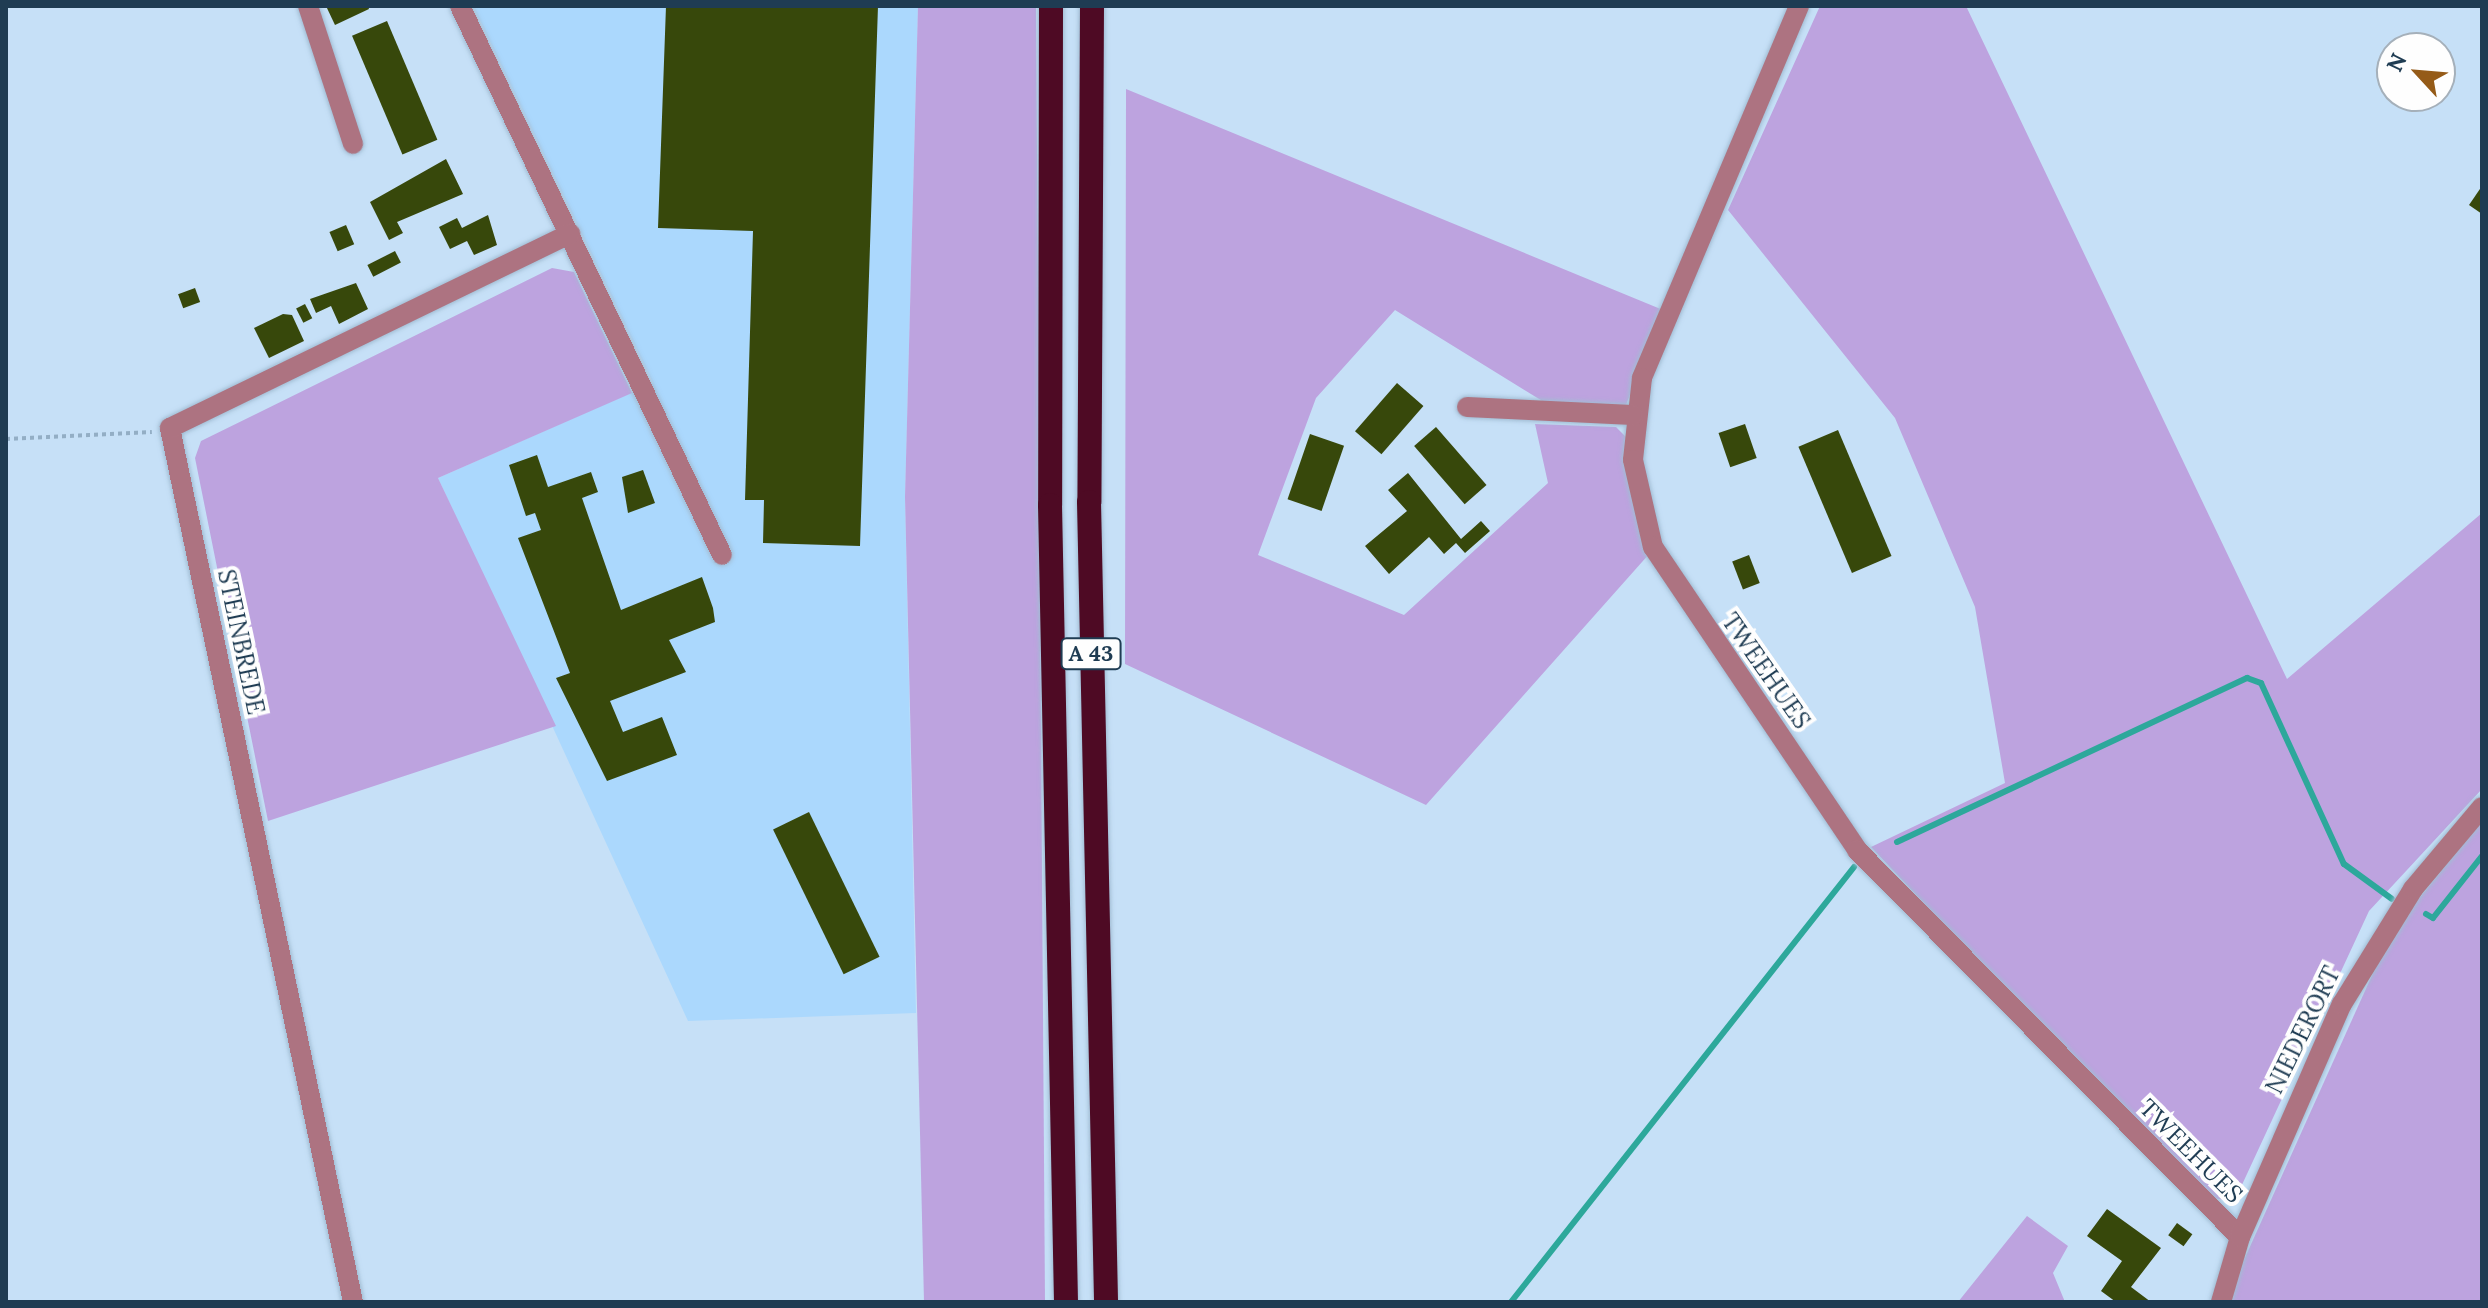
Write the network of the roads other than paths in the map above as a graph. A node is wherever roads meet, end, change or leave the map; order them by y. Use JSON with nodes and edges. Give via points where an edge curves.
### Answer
{"nodes":[{"id":1,"x":308,"y":6,"type":"edge"},
{"id":2,"x":460,"y":6,"type":"edge"},
{"id":3,"x":1051,"y":6,"type":"edge"},
{"id":4,"x":1092,"y":6,"type":"edge"},
{"id":5,"x":1799,"y":6,"type":"edge"},
{"id":6,"x":353,"y":144,"type":"dead end"},
{"id":7,"x":570,"y":234,"type":"junction"},
{"id":8,"x":1467,"y":407,"type":"dead end"},
{"id":9,"x":1633,"y":415,"type":"junction"},
{"id":10,"x":722,"y":555,"type":"dead end"},
{"id":11,"x":2482,"y":807,"type":"edge"},
{"id":12,"x":2240,"y":1237,"type":"junction"},
{"id":13,"x":353,"y":1302,"type":"edge"},
{"id":14,"x":1066,"y":1302,"type":"edge"},
{"id":15,"x":1106,"y":1302,"type":"edge"},
{"id":16,"x":2221,"y":1302,"type":"edge"}],
"edges":[{"from":1,"to":6,"type":"street"},
{"from":2,"to":7,"type":"street"},
{"from":3,"to":14,"type":"highway","number":"A 43","via":[[1050,505]]},
{"from":4,"to":15,"type":"highway","number":"A 43","via":[[1089,502]]},
{"from":5,"to":9,"type":"street","name":"TWEEHUES","via":[[1665,315]]},
{"from":7,"to":10,"type":"street"},
{"from":7,"to":13,"type":"street","name":"STEINBREDE","via":[[170,428]]},
{"from":8,"to":9,"type":"street"},
{"from":9,"to":12,"type":"street","name":"TWEEHUES","via":[[1637,486],[1664,567],[1857,850]]},
{"from":11,"to":12,"type":"street","name":"NIEDERORT","via":[[2413,889],[2363,966]]},
{"from":12,"to":16,"type":"street","name":"NIEDERORT"}]}
